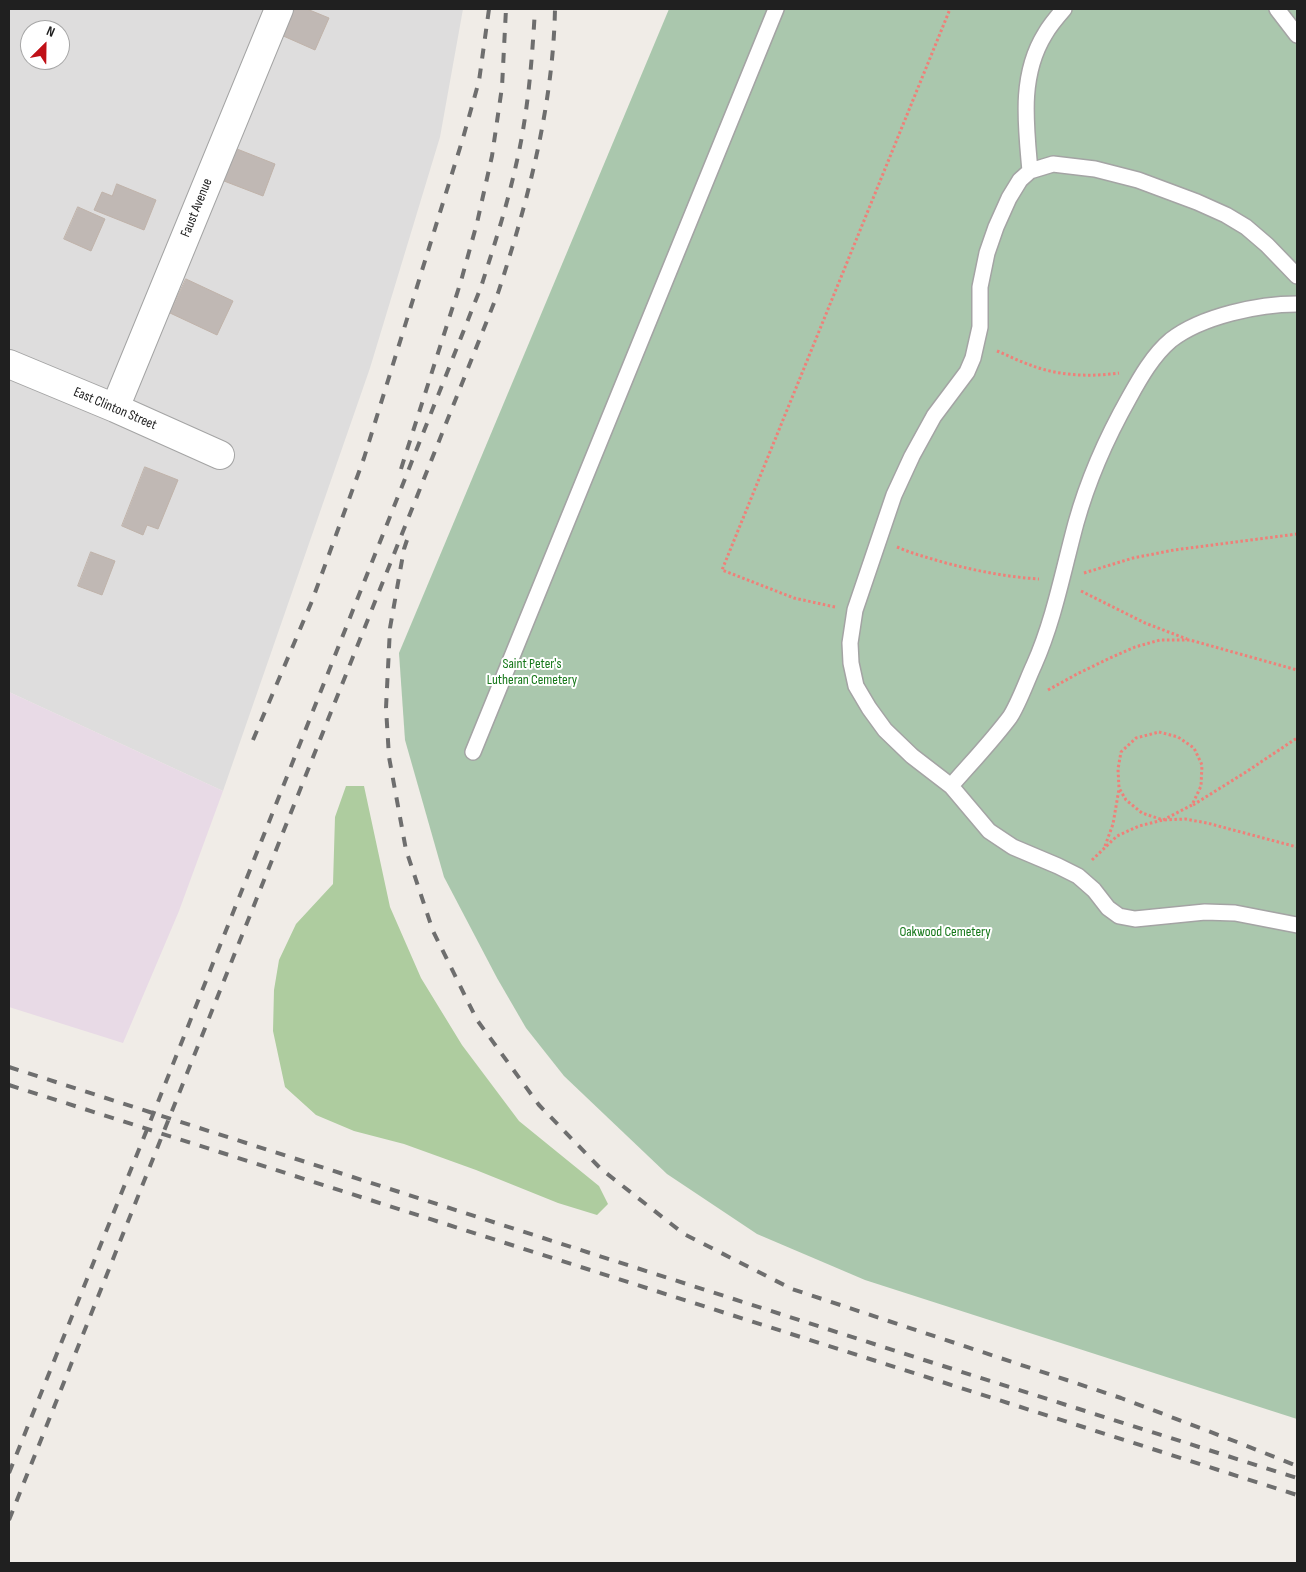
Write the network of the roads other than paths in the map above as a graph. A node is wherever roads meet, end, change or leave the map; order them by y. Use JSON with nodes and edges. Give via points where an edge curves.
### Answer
{"nodes":[{"id":1,"x":279,"y":9,"type":"edge"},
{"id":2,"x":776,"y":9,"type":"edge"},
{"id":3,"x":1064,"y":9,"type":"edge"},
{"id":4,"x":1277,"y":9,"type":"edge"},
{"id":5,"x":1297,"y":34,"type":"edge"},
{"id":6,"x":1030,"y":172,"type":"junction"},
{"id":7,"x":1297,"y":276,"type":"edge"},
{"id":8,"x":1297,"y":304,"type":"edge"},
{"id":9,"x":9,"y":364,"type":"edge"},
{"id":10,"x":115,"y":408,"type":"junction"},
{"id":11,"x":220,"y":455,"type":"dead end"},
{"id":12,"x":473,"y":752,"type":"dead end"},
{"id":13,"x":951,"y":786,"type":"junction"},
{"id":14,"x":1297,"y":925,"type":"edge"}],
"edges":[{"from":1,"to":10,"type":"street","name":"Faust Avenue"},
{"from":2,"to":12,"type":"lane"},
{"from":3,"to":6,"type":"lane","via":[[1045,34],[1028,81],[1026,125]]},
{"from":4,"to":5,"type":"lane"},
{"from":6,"to":7,"type":"lane","via":[[1053,164],[1095,169],[1138,180],[1197,202],[1246,227]]},
{"from":6,"to":13,"type":"lane","via":[[1008,198],[987,253],[980,287],[978,342],[973,358],[934,416],[894,495],[855,610],[850,643],[856,686],[869,708],[885,730],[912,756]]},
{"from":8,"to":13,"type":"lane","via":[[1248,310],[1212,320],[1189,329],[1156,356],[1112,428],[1077,521],[1048,628],[1011,715]]},
{"from":9,"to":10,"type":"street","name":"East Clinton Street"},
{"from":10,"to":11,"type":"street","name":"East Clinton Street"},
{"from":13,"to":14,"type":"lane","via":[[989,831],[1013,847],[1078,876],[1119,916],[1135,919],[1204,912],[1235,913]]}]}
